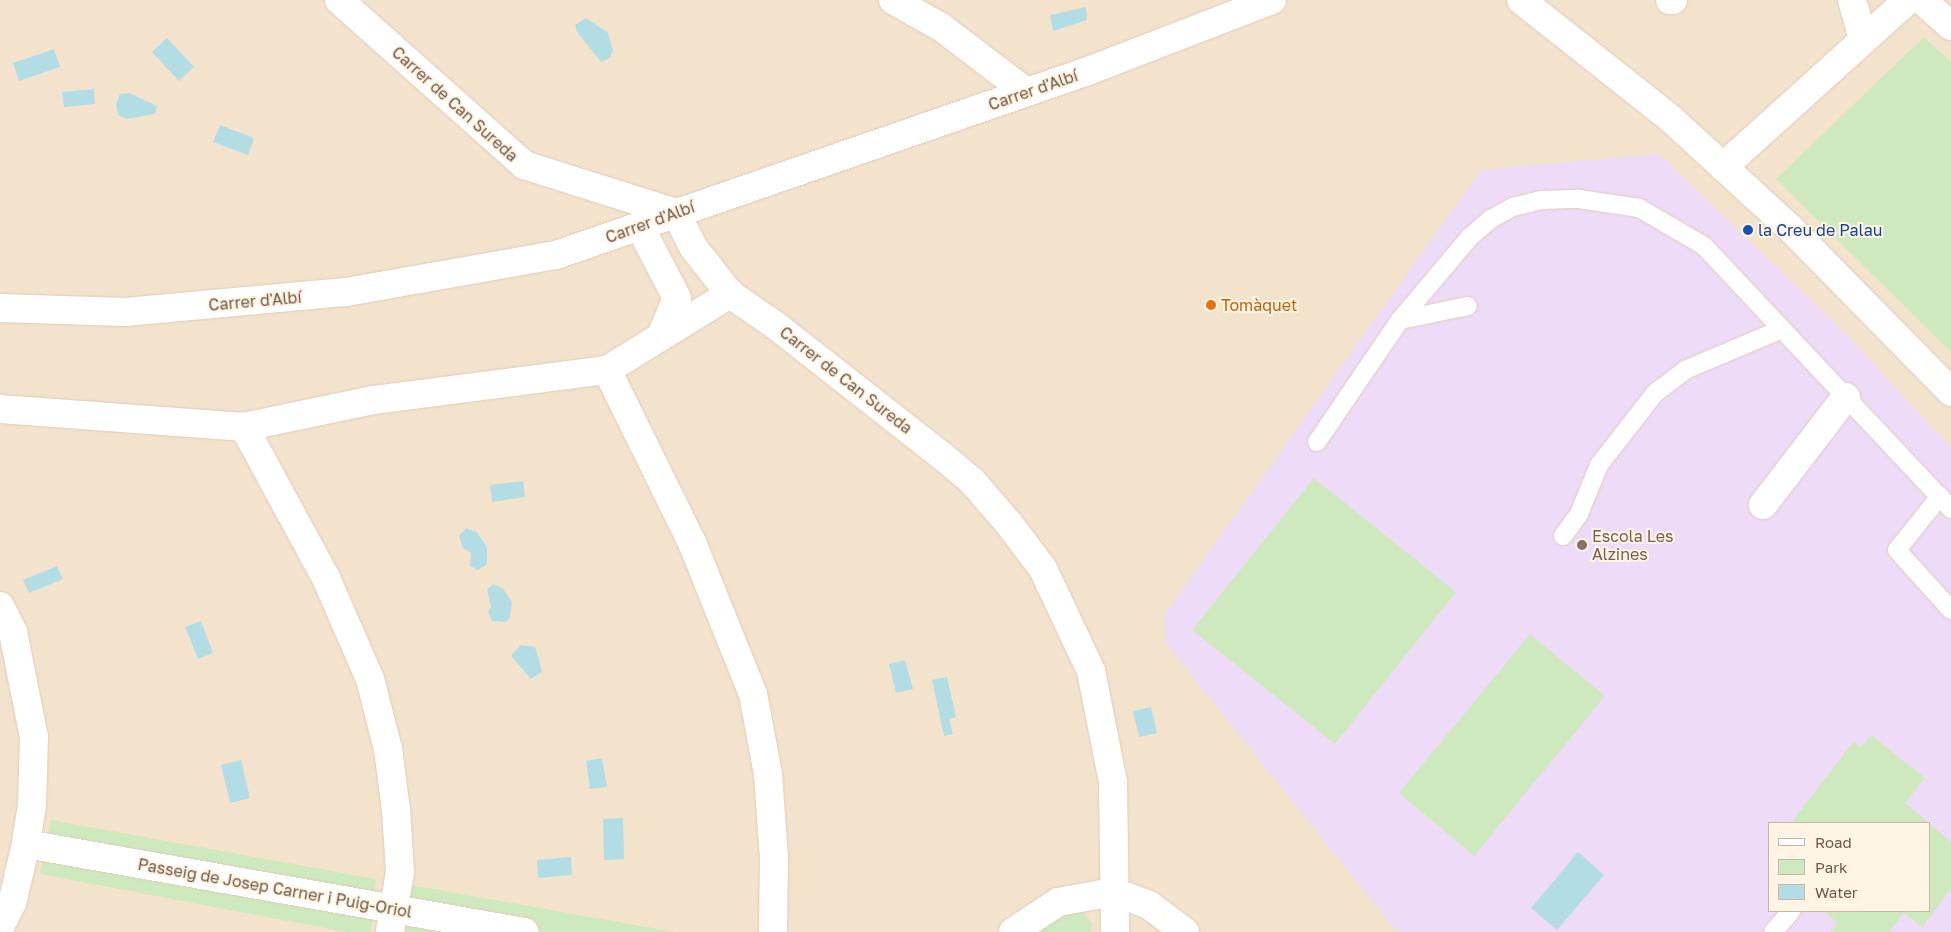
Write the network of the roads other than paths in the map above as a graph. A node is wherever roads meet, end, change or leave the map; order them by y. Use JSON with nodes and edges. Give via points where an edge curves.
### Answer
{"nodes":[{"id":1,"x":339,"y":0,"type":"edge"},
{"id":2,"x":893,"y":0,"type":"edge"},
{"id":3,"x":1272,"y":0,"type":"edge"},
{"id":4,"x":1521,"y":0,"type":"edge"},
{"id":5,"x":1852,"y":0,"type":"edge"},
{"id":6,"x":1908,"y":0,"type":"edge"},
{"id":7,"x":1922,"y":0,"type":"edge"},
{"id":8,"x":1951,"y":26,"type":"edge"},
{"id":9,"x":1863,"y":39,"type":"junction"},
{"id":10,"x":1026,"y":92,"type":"junction"},
{"id":11,"x":1723,"y":167,"type":"junction"},
{"id":12,"x":676,"y":213,"type":"junction"},
{"id":13,"x":640,"y":227,"type":"junction"},
{"id":14,"x":730,"y":294,"type":"junction"},
{"id":15,"x":1468,"y":306,"type":"dead end"},
{"id":16,"x":0,"y":308,"type":"edge"},
{"id":17,"x":1400,"y":320,"type":"junction"},
{"id":18,"x":1782,"y":329,"type":"junction"},
{"id":19,"x":661,"y":336,"type":"junction"},
{"id":20,"x":607,"y":370,"type":"junction"},
{"id":21,"x":1951,"y":392,"type":"edge"},
{"id":22,"x":1846,"y":397,"type":"junction"},
{"id":23,"x":0,"y":409,"type":"edge"},
{"id":24,"x":244,"y":427,"type":"junction"},
{"id":25,"x":1318,"y":442,"type":"dead end"},
{"id":26,"x":1945,"y":503,"type":"edge"},
{"id":27,"x":1763,"y":505,"type":"dead end"},
{"id":28,"x":1563,"y":536,"type":"dead end"},
{"id":29,"x":0,"y":606,"type":"edge"},
{"id":30,"x":1951,"y":610,"type":"edge"},
{"id":31,"x":26,"y":844,"type":"junction"},
{"id":32,"x":1116,"y":895,"type":"junction"},
{"id":33,"x":1790,"y":912,"type":"edge"},
{"id":34,"x":392,"y":921,"type":"edge"},
{"id":35,"x":0,"y":927,"type":"edge"},
{"id":36,"x":524,"y":932,"type":"edge"},
{"id":37,"x":773,"y":932,"type":"edge"},
{"id":38,"x":1014,"y":932,"type":"edge"},
{"id":39,"x":1115,"y":932,"type":"edge"},
{"id":40,"x":1184,"y":932,"type":"edge"},
{"id":41,"x":1773,"y":932,"type":"edge"}],
"edges":[{"from":1,"to":12,"type":"street","name":"Carrer de Can Sureda","via":[[524,165]]},
{"from":2,"to":10,"type":"street","via":[[941,27]]},
{"from":3,"to":10,"type":"street","name":"Carrer d'Albí","via":[[1149,49]]},
{"from":4,"to":11,"type":"street","via":[[1656,105]]},
{"from":5,"to":9,"type":"street"},
{"from":6,"to":9,"type":"street"},
{"from":7,"to":8,"type":"street"},
{"from":9,"to":11,"type":"street","via":[[1792,108]]},
{"from":10,"to":12,"type":"street","name":"Carrer d'Albí"},
{"from":11,"to":21,"type":"street","via":[[1790,228]]},
{"from":12,"to":13,"type":"street","name":"Carrer d'Albí"},
{"from":12,"to":14,"type":"street","name":"Carrer de Can Sureda","via":[[693,247]]},
{"from":13,"to":16,"type":"street","name":"Carrer d'Albí","via":[[556,255],[346,292],[125,312]]},
{"from":13,"to":19,"type":"street","via":[[677,298]]},
{"from":14,"to":19,"type":"street"},
{"from":14,"to":32,"type":"street","name":"Carrer de Can Sureda","via":[[775,325],[972,481],[1043,569],[1091,671],[1104,724],[1114,782]]},
{"from":15,"to":17,"type":"lane"},
{"from":17,"to":18,"type":"lane","via":[[1470,237],[1491,219],[1513,207],[1541,200],[1579,199],[1639,208],[1686,233],[1704,246]]},
{"from":17,"to":25,"type":"lane"},
{"from":18,"to":22,"type":"lane"},
{"from":18,"to":28,"type":"lane","via":[[1685,370],[1655,393],[1599,465],[1579,514]]},
{"from":19,"to":20,"type":"street"},
{"from":20,"to":24,"type":"street","via":[[373,400]]},
{"from":20,"to":37,"type":"street","via":[[693,545],[754,694],[768,774],[774,858]]},
{"from":22,"to":26,"type":"lane"},
{"from":22,"to":27,"type":"street"},
{"from":23,"to":24,"type":"street"},
{"from":24,"to":34,"type":"street","via":[[326,578],[370,679],[388,749],[396,810],[400,872]]},
{"from":26,"to":30,"type":"lane","via":[[1897,550]]},
{"from":29,"to":31,"type":"street","via":[[13,632],[34,737],[32,805]]},
{"from":31,"to":34,"type":"street","name":"Passeig de Josep Carner i Puig-Oriol"},
{"from":31,"to":35,"type":"street","via":[[12,903]]},
{"from":32,"to":38,"type":"street","via":[[1090,894],[1058,902]]},
{"from":32,"to":39,"type":"street","name":"Carrer de Can Sureda"},
{"from":32,"to":40,"type":"street","via":[[1149,905]]},
{"from":33,"to":41,"type":"lane"},
{"from":34,"to":36,"type":"street","name":"Passeig de Josep Carner i Puig-Oriol"}]}
